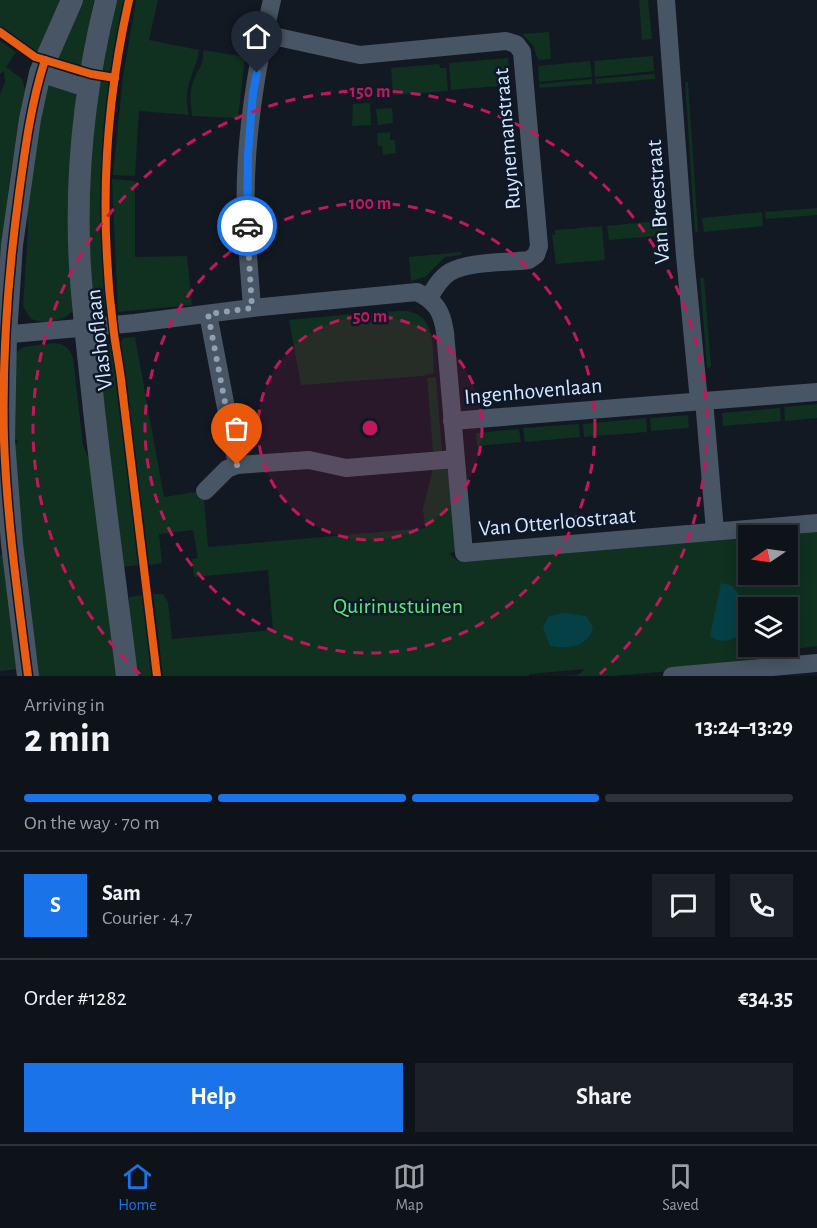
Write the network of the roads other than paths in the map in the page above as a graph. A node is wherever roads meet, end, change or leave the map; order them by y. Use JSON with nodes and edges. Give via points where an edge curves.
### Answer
{"nodes":[{"id":1,"x":72,"y":0,"type":"edge"},
{"id":2,"x":106,"y":0,"type":"edge"},
{"id":3,"x":272,"y":0,"type":"edge"},
{"id":4,"x":666,"y":0,"type":"edge"},
{"id":5,"x":264,"y":34,"type":"junction"},
{"id":6,"x":40,"y":73,"type":"junction"},
{"id":7,"x":89,"y":89,"type":"junction"},
{"id":8,"x":429,"y":298,"type":"junction"},
{"id":9,"x":252,"y":308,"type":"junction"},
{"id":10,"x":208,"y":314,"type":"junction"},
{"id":11,"x":85,"y":328,"type":"junction"},
{"id":12,"x":3,"y":335,"type":"edge"},
{"id":13,"x":817,"y":392,"type":"edge"},
{"id":14,"x":701,"y":401,"type":"junction"},
{"id":15,"x":452,"y":421,"type":"junction"},
{"id":16,"x":455,"y":459,"type":"junction"},
{"id":17,"x":237,"y":465,"type":"junction"},
{"id":18,"x":205,"y":491,"type":"dead end"},
{"id":19,"x":817,"y":523,"type":"edge"},
{"id":20,"x":715,"y":531,"type":"junction"},
{"id":21,"x":6,"y":545,"type":"edge"},
{"id":22,"x":817,"y":663,"type":"edge"},
{"id":23,"x":28,"y":676,"type":"edge"},
{"id":24,"x":127,"y":676,"type":"edge"},
{"id":25,"x":672,"y":676,"type":"edge"}],
"edges":[{"from":1,"to":6,"type":"street"},
{"from":2,"to":7,"type":"street","name":"Vlashoflaan"},
{"from":3,"to":5,"type":"street"},
{"from":4,"to":14,"type":"street","name":"Van Breestraat","via":[[685,256]]},
{"from":5,"to":8,"type":"street","name":"Ruynemanstraat","via":[[360,55],[506,41],[516,44],[522,52],[539,246],[536,255],[529,260],[464,267],[448,273]]},
{"from":5,"to":9,"type":"street","via":[[253,93],[248,154],[246,218]]},
{"from":6,"to":7,"type":"street"},
{"from":6,"to":12,"type":"street","via":[[12,245]]},
{"from":7,"to":11,"type":"street","name":"Vlashoflaan","via":[[80,186]]},
{"from":8,"to":9,"type":"street","via":[[417,292]]},
{"from":8,"to":15,"type":"street","name":"Ingenhovenlaan","via":[[439,308],[444,323]]},
{"from":9,"to":10,"type":"street"},
{"from":10,"to":11,"type":"street"},
{"from":10,"to":17,"type":"street"},
{"from":11,"to":12,"type":"street"},
{"from":11,"to":24,"type":"street","name":"Vlashoflaan"},
{"from":12,"to":21,"type":"street"},
{"from":13,"to":14,"type":"street","name":"Ingenhovenlaan"},
{"from":14,"to":15,"type":"street","name":"Ingenhovenlaan"},
{"from":14,"to":20,"type":"street"},
{"from":15,"to":16,"type":"street","name":"Van Otterloostraat"},
{"from":16,"to":17,"type":"street","via":[[346,468],[309,460]]},
{"from":16,"to":20,"type":"street","name":"Van Otterloostraat","via":[[464,553]]},
{"from":17,"to":18,"type":"street","via":[[227,469]]},
{"from":19,"to":20,"type":"street","name":"Van Otterloostraat"},
{"from":21,"to":23,"type":"street"},
{"from":22,"to":25,"type":"street"}]}
